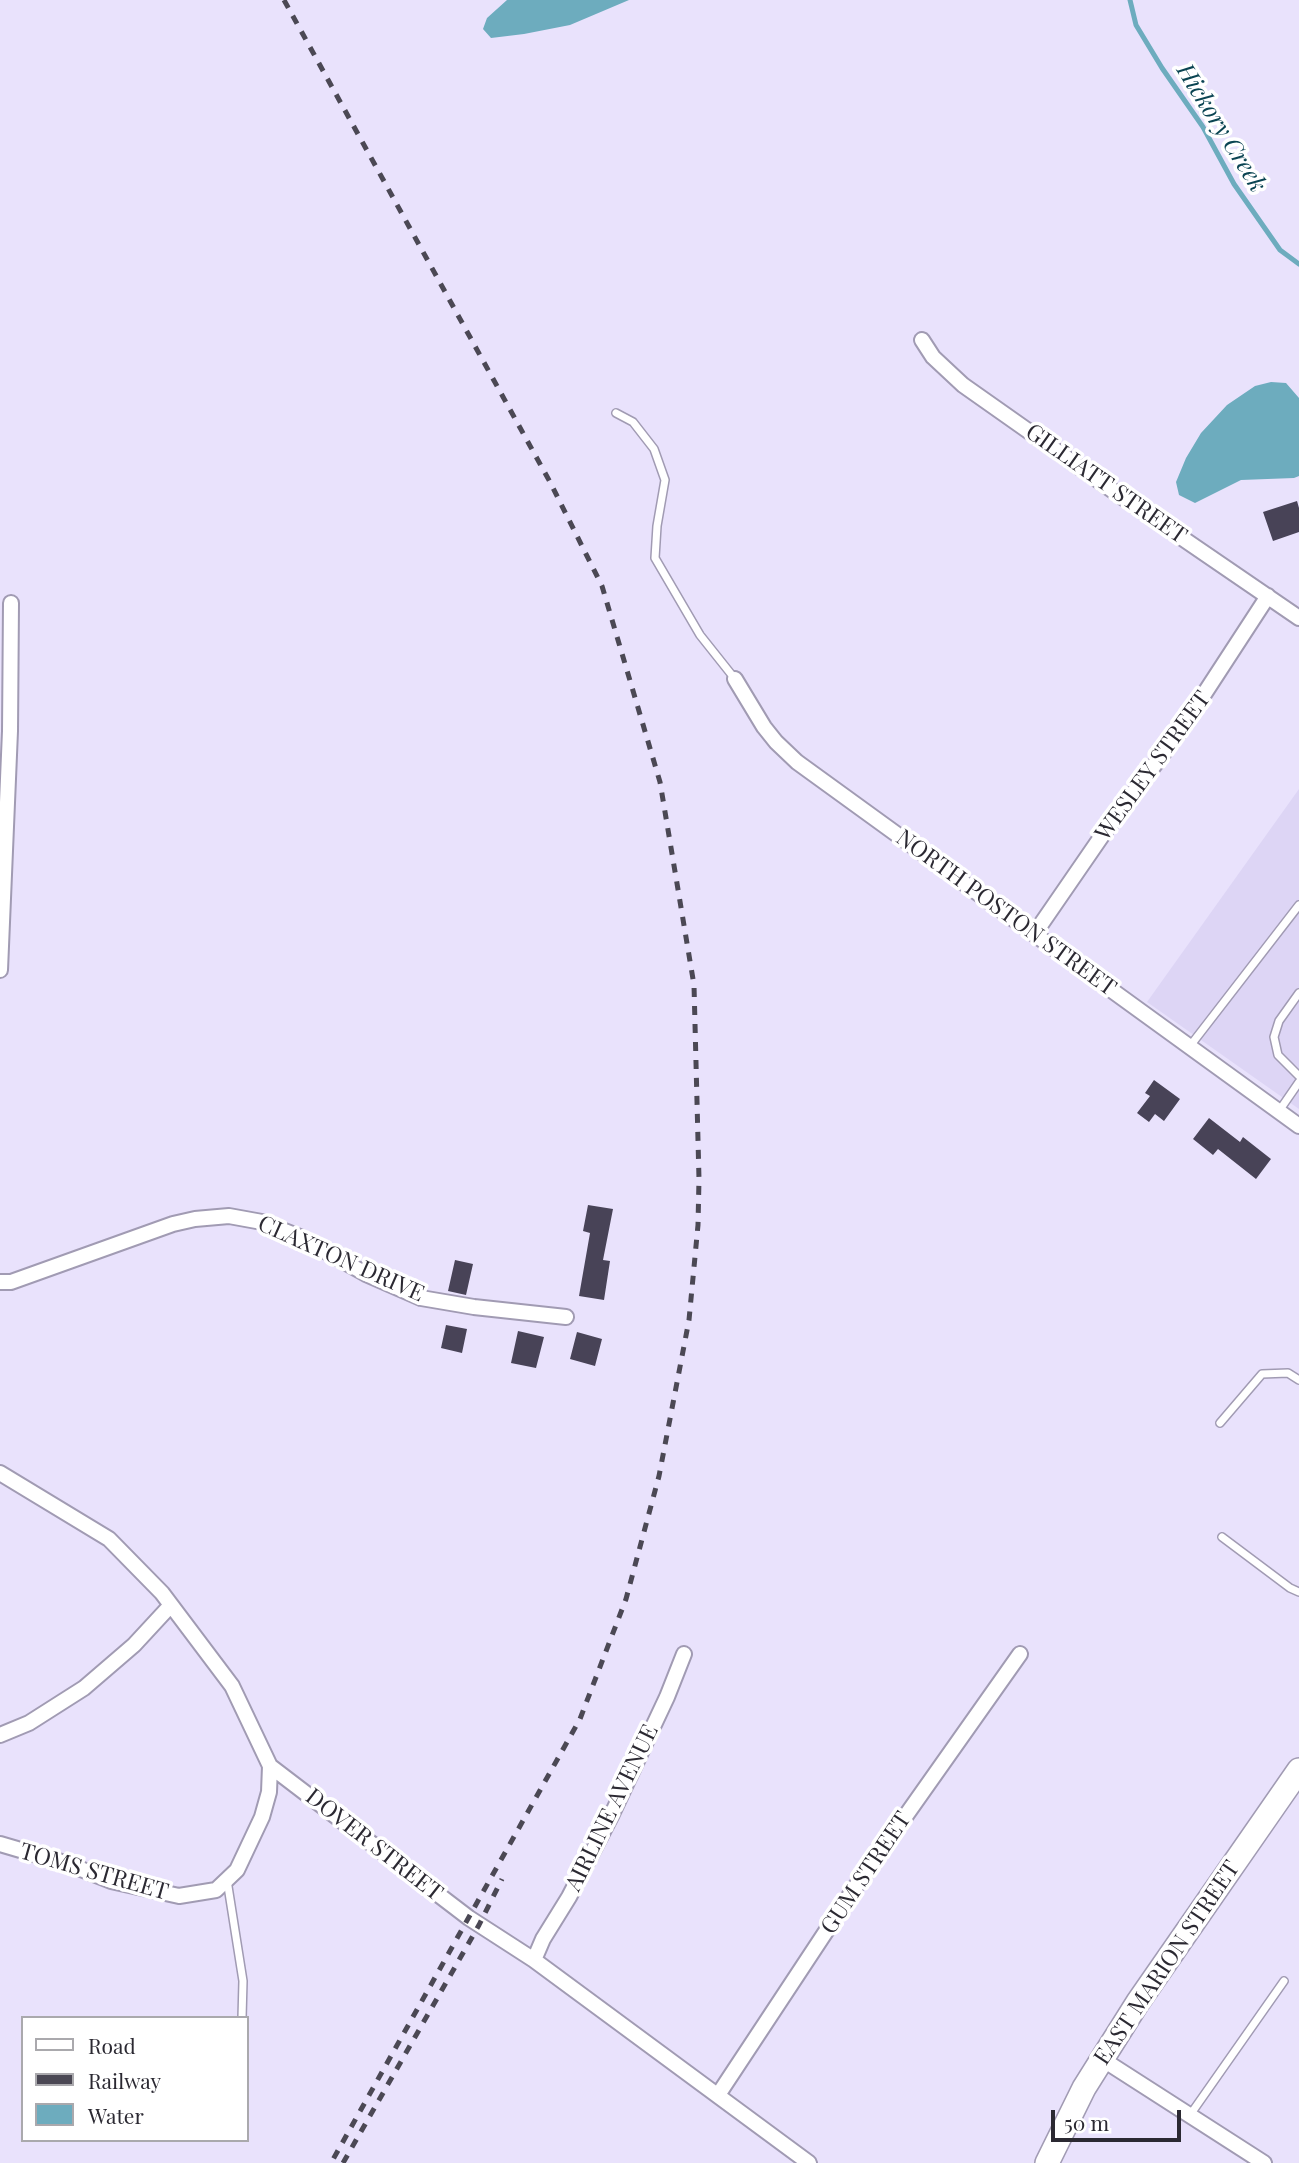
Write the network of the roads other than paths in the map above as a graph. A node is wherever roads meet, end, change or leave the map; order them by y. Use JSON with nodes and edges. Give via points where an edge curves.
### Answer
{"nodes":[{"id":1,"x":922,"y":340,"type":"dead end"},
{"id":2,"x":616,"y":413,"type":"dead end"},
{"id":3,"x":1268,"y":596,"type":"junction"},
{"id":4,"x":11,"y":603,"type":"dead end"},
{"id":5,"x":1299,"y":618,"type":"edge"},
{"id":6,"x":735,"y":680,"type":"joint"},
{"id":7,"x":1299,"y":905,"type":"edge"},
{"id":8,"x":1035,"y":933,"type":"junction"},
{"id":9,"x":0,"y":951,"type":"edge"},
{"id":10,"x":0,"y":970,"type":"edge"},
{"id":11,"x":1299,"y":993,"type":"edge"},
{"id":12,"x":1190,"y":1046,"type":"junction"},
{"id":13,"x":1299,"y":1076,"type":"edge"},
{"id":14,"x":1299,"y":1082,"type":"edge"},
{"id":15,"x":1279,"y":1111,"type":"junction"},
{"id":16,"x":1299,"y":1126,"type":"edge"},
{"id":17,"x":0,"y":1282,"type":"edge"},
{"id":18,"x":566,"y":1317,"type":"dead end"},
{"id":19,"x":1299,"y":1380,"type":"edge"},
{"id":20,"x":1220,"y":1423,"type":"dead end"},
{"id":21,"x":0,"y":1473,"type":"edge"},
{"id":22,"x":1222,"y":1537,"type":"dead end"},
{"id":23,"x":1299,"y":1592,"type":"edge"},
{"id":24,"x":171,"y":1605,"type":"junction"},
{"id":25,"x":684,"y":1654,"type":"dead end"},
{"id":26,"x":1020,"y":1654,"type":"dead end"},
{"id":27,"x":0,"y":1735,"type":"edge"},
{"id":28,"x":270,"y":1766,"type":"junction"},
{"id":29,"x":1299,"y":1770,"type":"edge"},
{"id":30,"x":0,"y":1844,"type":"edge"},
{"id":31,"x":227,"y":1879,"type":"junction"},
{"id":32,"x":534,"y":1960,"type":"junction"},
{"id":33,"x":1284,"y":1981,"type":"dead end"},
{"id":34,"x":242,"y":2016,"type":"edge"},
{"id":35,"x":1102,"y":2059,"type":"junction"},
{"id":36,"x":718,"y":2095,"type":"junction"},
{"id":37,"x":1190,"y":2115,"type":"junction"},
{"id":38,"x":809,"y":2163,"type":"edge"},
{"id":39,"x":1046,"y":2163,"type":"edge"},
{"id":40,"x":1264,"y":2163,"type":"edge"}],
"edges":[{"from":1,"to":3,"type":"street","name":"GILLIATT STREET","via":[[962,385]]},
{"from":2,"to":6,"type":"lane","via":[[633,422],[654,449],[665,480],[655,558],[700,635]]},
{"from":3,"to":5,"type":"street","name":"GILLIATT STREET"},
{"from":3,"to":8,"type":"street","name":"WESLEY STREET","via":[[1188,719]]},
{"from":4,"to":9,"type":"street"},
{"from":6,"to":8,"type":"street","name":"NORTH POSTON STREET","via":[[770,734],[797,762]]},
{"from":7,"to":12,"type":"lane"},
{"from":8,"to":12,"type":"street","name":"NORTH POSTON STREET"},
{"from":9,"to":10,"type":"street"},
{"from":11,"to":13,"type":"lane","via":[[1279,1021],[1275,1037],[1279,1055]]},
{"from":12,"to":15,"type":"street","name":"NORTH POSTON STREET"},
{"from":14,"to":15,"type":"lane"},
{"from":15,"to":16,"type":"street","name":"NORTH POSTON STREET"},
{"from":17,"to":18,"type":"street","name":"CLAXTON DRIVE","via":[[173,1224],[229,1216],[249,1218],[300,1237],[421,1298]]},
{"from":19,"to":20,"type":"lane","via":[[1288,1373],[1262,1374]]},
{"from":21,"to":24,"type":"street","name":"DOVER STREET","via":[[109,1539]]},
{"from":22,"to":23,"type":"lane"},
{"from":24,"to":27,"type":"street","via":[[84,1688],[29,1723]]},
{"from":24,"to":28,"type":"street","name":"DOVER STREET","via":[[232,1686]]},
{"from":25,"to":32,"type":"street","name":"AIRLINE AVENUE","via":[[612,1814]]},
{"from":26,"to":36,"type":"street","name":"GUM STREET","via":[[854,1889]]},
{"from":28,"to":31,"type":"street","via":[[262,1818],[237,1870]]},
{"from":28,"to":32,"type":"street","name":"DOVER STREET","via":[[469,1918]]},
{"from":29,"to":35,"type":"main road","name":"EAST MARION STREET"},
{"from":30,"to":31,"type":"street","name":"TOMS STREET","via":[[111,1881],[178,1896],[216,1890]]},
{"from":31,"to":34,"type":"lane","via":[[243,1980]]},
{"from":32,"to":36,"type":"street","name":"DOVER STREET"},
{"from":33,"to":37,"type":"lane"},
{"from":35,"to":37,"type":"street"},
{"from":35,"to":39,"type":"main road","name":"EAST MARION STREET"},
{"from":36,"to":38,"type":"street","name":"DOVER STREET"},
{"from":37,"to":40,"type":"street"}]}
